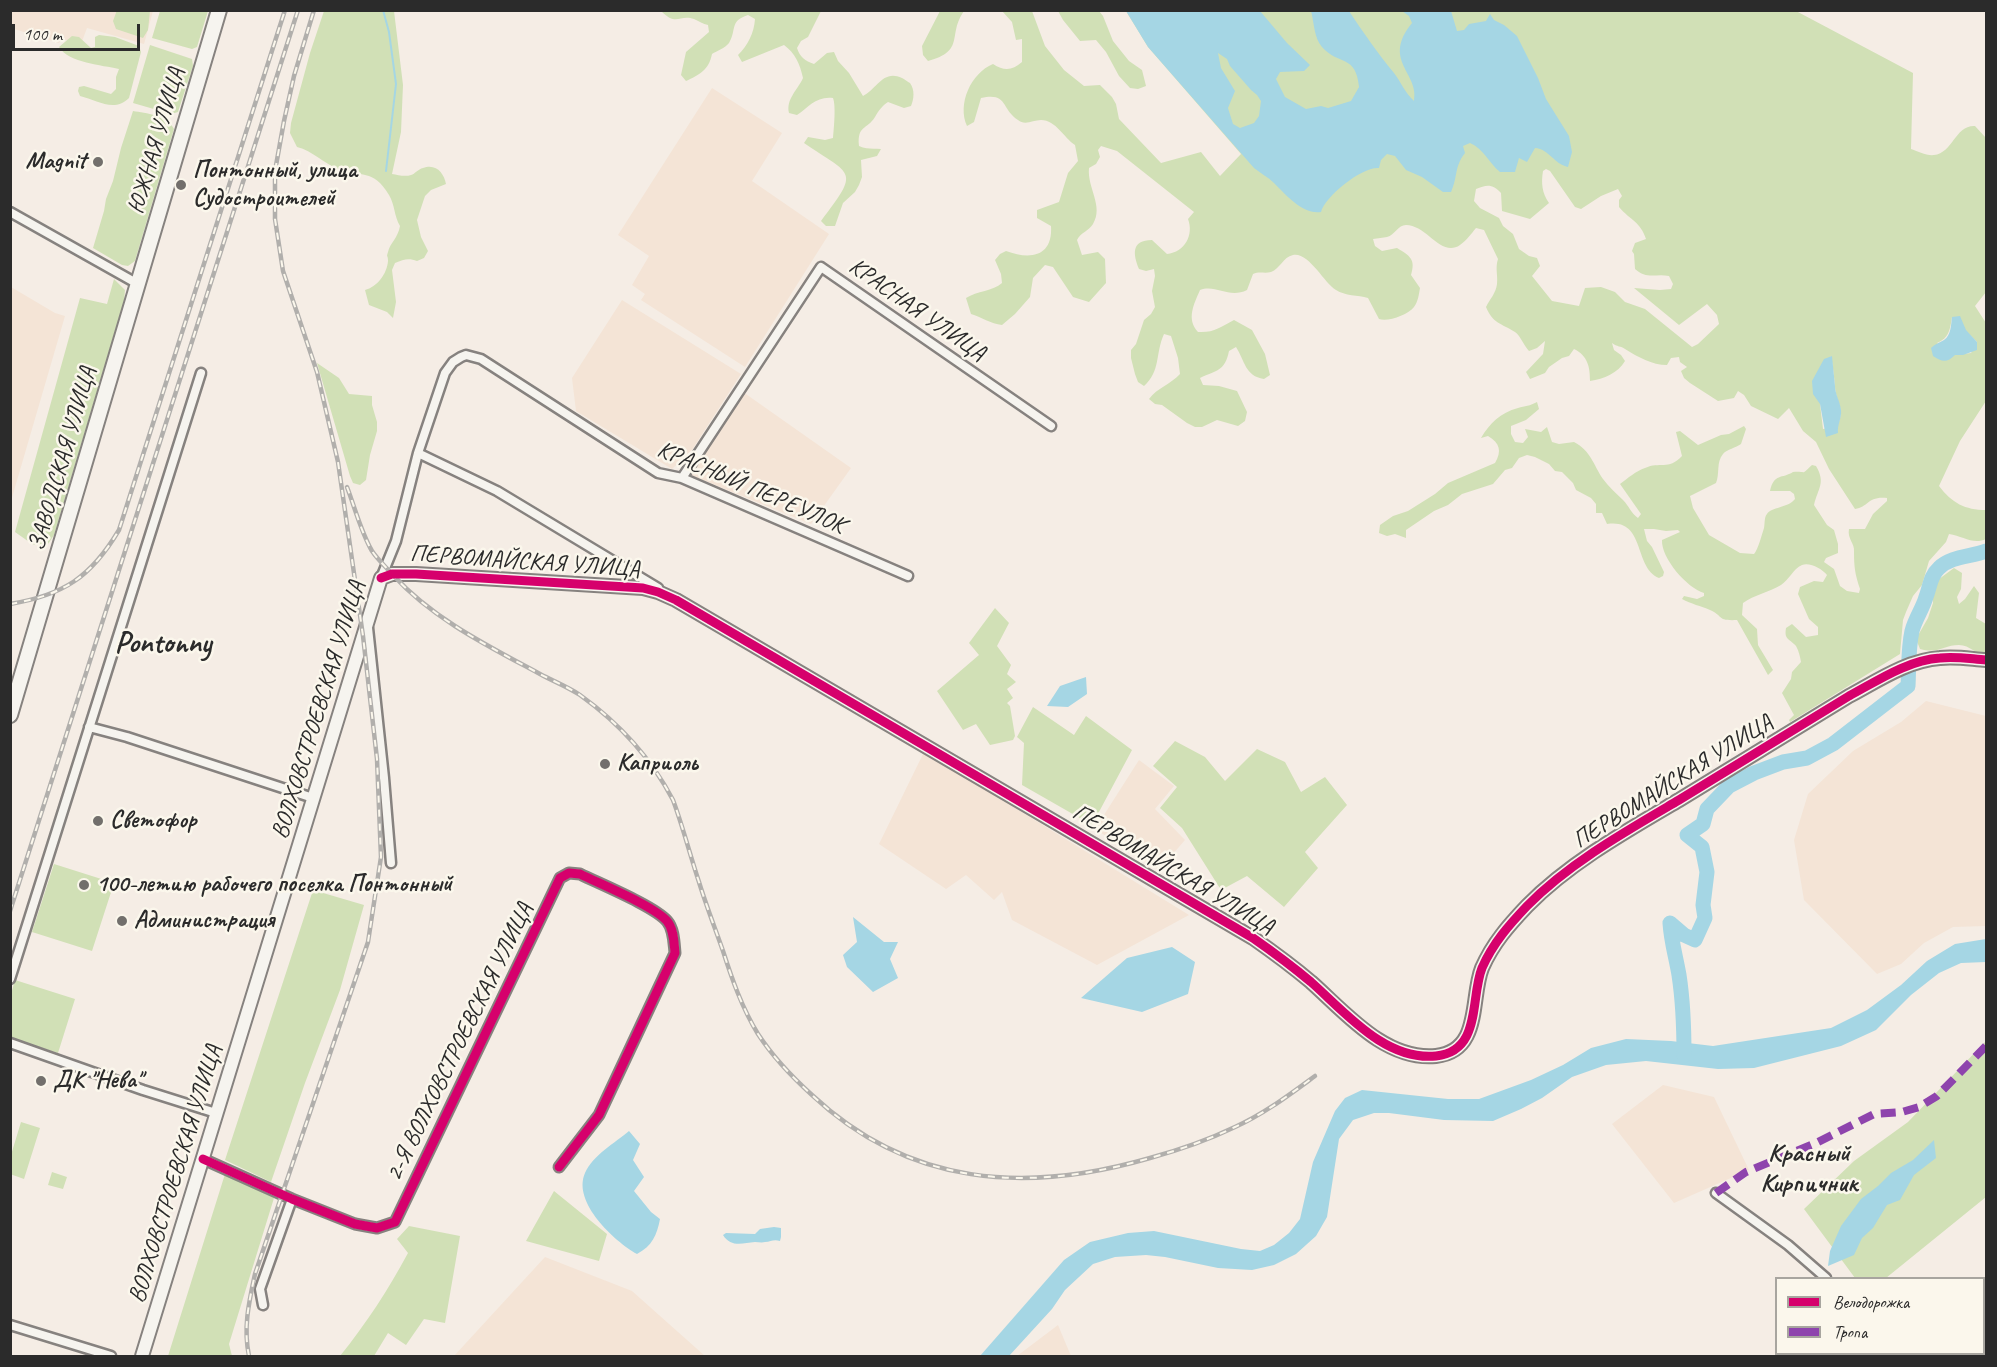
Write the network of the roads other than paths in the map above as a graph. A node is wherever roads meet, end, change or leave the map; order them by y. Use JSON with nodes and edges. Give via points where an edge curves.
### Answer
{"nodes":[{"id":1,"x":219,"y":10,"type":"edge"},
{"id":2,"x":10,"y":212,"type":"edge"},
{"id":3,"x":138,"y":284,"type":"junction"},
{"id":4,"x":460,"y":357,"type":"joint"},
{"id":5,"x":201,"y":373,"type":"dead end"},
{"id":6,"x":1051,"y":426,"type":"dead end"},
{"id":7,"x":418,"y":453,"type":"junction"},
{"id":8,"x":682,"y":478,"type":"junction"},
{"id":9,"x":908,"y":576,"type":"dead end"},
{"id":10,"x":381,"y":578,"type":"junction"},
{"id":11,"x":676,"y":600,"type":"junction"},
{"id":12,"x":368,"y":622,"type":"junction"},
{"id":13,"x":1986,"y":660,"type":"edge"},
{"id":14,"x":10,"y":715,"type":"edge"},
{"id":15,"x":89,"y":728,"type":"junction"},
{"id":16,"x":313,"y":798,"type":"junction"},
{"id":17,"x":391,"y":863,"type":"dead end"},
{"id":18,"x":10,"y":979,"type":"edge"},
{"id":19,"x":10,"y":1043,"type":"edge"},
{"id":20,"x":216,"y":1113,"type":"junction"},
{"id":21,"x":203,"y":1159,"type":"junction"},
{"id":22,"x":559,"y":1167,"type":"dead end"},
{"id":23,"x":1716,"y":1193,"type":"dead end"},
{"id":24,"x":291,"y":1199,"type":"junction"},
{"id":25,"x":1825,"y":1277,"type":"edge"},
{"id":26,"x":262,"y":1305,"type":"dead end"},
{"id":27,"x":10,"y":1325,"type":"edge"},
{"id":28,"x":111,"y":1356,"type":"edge"},
{"id":29,"x":142,"y":1356,"type":"edge"}],
"edges":[{"from":1,"to":3,"type":"main road","name":"ЮЖНАЯ УЛИЦА"},
{"from":2,"to":3,"type":"street"},
{"from":3,"to":14,"type":"main road","name":"ЗАВОДСКАЯ УЛИЦА"},
{"from":4,"to":7,"type":"street","name":"ВОЛХОВСТРОЕВСКАЯ УЛИЦА","via":[[445,373]]},
{"from":4,"to":8,"type":"street","name":"КРАСНЫЙ ПЕРЕУЛОК","via":[[481,359],[658,473]]},
{"from":5,"to":15,"type":"street"},
{"from":6,"to":8,"type":"street","name":"КРАСНАЯ УЛИЦА","via":[[820,267]]},
{"from":7,"to":10,"type":"street","name":"ВОЛХОВСТРОЕВСКАЯ УЛИЦА","via":[[396,541]]},
{"from":7,"to":11,"type":"street","via":[[497,491]]},
{"from":8,"to":9,"type":"street","name":"КРАСНЫЙ ПЕРЕУЛОК"},
{"from":10,"to":11,"type":"street","name":"ПЕРВОМАЙСКАЯ УЛИЦА","via":[[416,574],[643,588]]},
{"from":10,"to":12,"type":"street","name":"ВОЛХОВСТРОЕВСКАЯ УЛИЦА"},
{"from":11,"to":13,"type":"street","name":"ПЕРВОМАЙСКАЯ УЛИЦА","via":[[1253,938],[1382,1042],[1428,1056],[1451,1052],[1466,1038],[1473,1023],[1481,971],[1500,935],[1585,858],[1894,672],[1938,657]]},
{"from":12,"to":16,"type":"street","name":"ВОЛХОВСТРОЕВСКАЯ УЛИЦА"},
{"from":12,"to":17,"type":"street"},
{"from":15,"to":16,"type":"street"},
{"from":15,"to":18,"type":"street"},
{"from":16,"to":20,"type":"street","name":"ВОЛХОВСТРОЕВСКАЯ УЛИЦА"},
{"from":19,"to":20,"type":"street"},
{"from":20,"to":21,"type":"street","name":"ВОЛХОВСТРОЕВСКАЯ УЛИЦА"},
{"from":21,"to":24,"type":"street"},
{"from":21,"to":29,"type":"street","name":"ВОЛХОВСТРОЕВСКАЯ УЛИЦА"},
{"from":22,"to":24,"type":"street","name":"2-Я ВОЛХОВСТРОЕВСКАЯ УЛИЦА","via":[[599,1115],[675,953],[669,923],[657,913],[580,874],[569,873],[560,878],[395,1222],[377,1228],[355,1224]]},
{"from":23,"to":25,"type":"street"},
{"from":24,"to":26,"type":"street","via":[[260,1289]]},
{"from":27,"to":28,"type":"street"}]}
